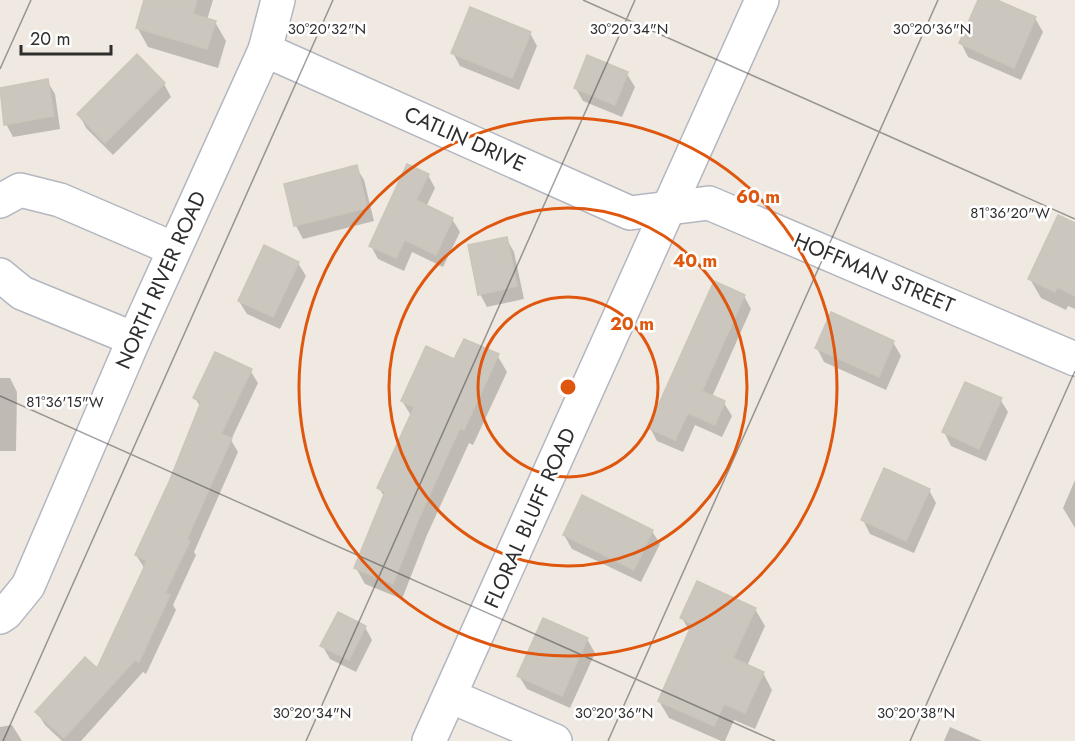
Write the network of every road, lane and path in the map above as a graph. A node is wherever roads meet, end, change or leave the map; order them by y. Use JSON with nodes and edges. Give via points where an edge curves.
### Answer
{"nodes":[{"id":1,"x":278,"y":0,"type":"edge"},
{"id":2,"x":762,"y":0,"type":"edge"},
{"id":3,"x":265,"y":50,"type":"junction"},
{"id":4,"x":0,"y":201,"type":"edge"},
{"id":5,"x":669,"y":208,"type":"junction"},
{"id":6,"x":174,"y":249,"type":"junction"},
{"id":7,"x":0,"y":275,"type":"edge"},
{"id":8,"x":134,"y":339,"type":"junction"},
{"id":9,"x":1075,"y":359,"type":"edge"},
{"id":10,"x":0,"y":617,"type":"edge"},
{"id":11,"x":450,"y":696,"type":"junction"},
{"id":12,"x":429,"y":741,"type":"edge"},
{"id":13,"x":555,"y":741,"type":"edge"}],
"edges":[{"from":1,"to":3,"type":"street","name":"NORTH RIVER ROAD"},
{"from":2,"to":5,"type":"street","name":"FLORAL BLUFF ROAD"},
{"from":3,"to":5,"type":"street","name":"CATLIN DRIVE","via":[[630,213]]},
{"from":3,"to":6,"type":"street","name":"NORTH RIVER ROAD"},
{"from":4,"to":6,"type":"street","via":[[20,190],[60,200]]},
{"from":5,"to":9,"type":"street","name":"HOFFMAN STREET","via":[[710,203]]},
{"from":5,"to":11,"type":"street","name":"FLORAL BLUFF ROAD"},
{"from":6,"to":8,"type":"street","name":"NORTH RIVER ROAD"},
{"from":7,"to":8,"type":"street","via":[[22,293]]},
{"from":8,"to":10,"type":"street","name":"NORTH RIVER ROAD","via":[[28,586]]},
{"from":11,"to":12,"type":"street","name":"FLORAL BLUFF ROAD"},
{"from":11,"to":13,"type":"street"}]}
